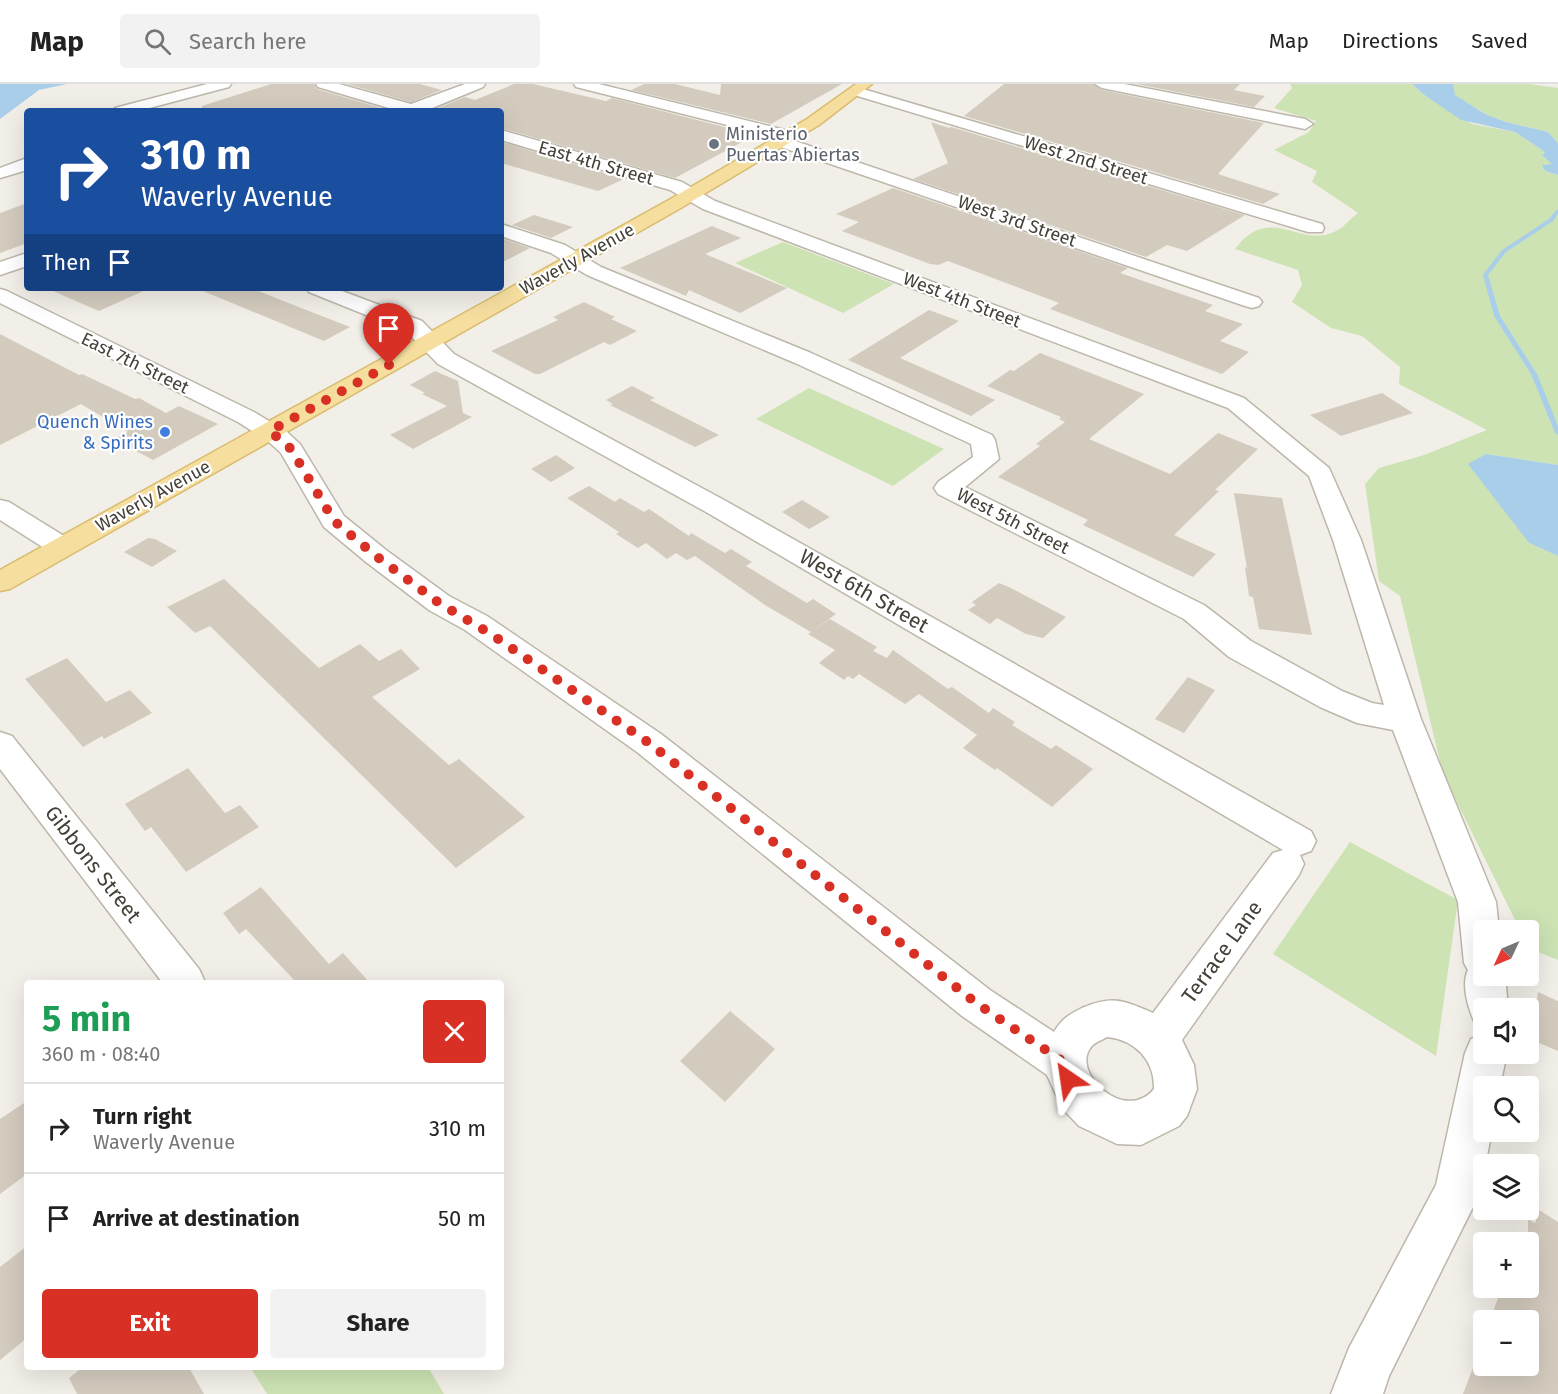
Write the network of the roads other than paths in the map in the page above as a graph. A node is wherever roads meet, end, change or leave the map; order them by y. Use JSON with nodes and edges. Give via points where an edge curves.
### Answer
{"nodes":[{"id":1,"x":224,"y":84,"type":"edge"},
{"id":2,"x":323,"y":84,"type":"edge"},
{"id":3,"x":478,"y":84,"type":"edge"},
{"id":4,"x":581,"y":84,"type":"edge"},
{"id":5,"x":1102,"y":84,"type":"edge"},
{"id":6,"x":860,"y":86,"type":"edge"},
{"id":7,"x":136,"y":108,"type":"edge"},
{"id":8,"x":405,"y":108,"type":"edge"},
{"id":9,"x":417,"y":108,"type":"edge"},
{"id":10,"x":1305,"y":124,"type":"dead end"},
{"id":11,"x":504,"y":136,"type":"edge"},
{"id":12,"x":786,"y":139,"type":"junction"},
{"id":13,"x":690,"y":194,"type":"junction"},
{"id":14,"x":1315,"y":228,"type":"dead end"},
{"id":15,"x":504,"y":231,"type":"edge"},
{"id":16,"x":24,"y":260,"type":"edge"},
{"id":17,"x":575,"y":260,"type":"junction"},
{"id":18,"x":0,"y":270,"type":"edge"},
{"id":19,"x":324,"y":291,"type":"edge"},
{"id":20,"x":0,"y":295,"type":"edge"},
{"id":21,"x":1252,"y":302,"type":"dead end"},
{"id":22,"x":429,"y":342,"type":"junction"},
{"id":23,"x":270,"y":431,"type":"junction"},
{"id":24,"x":0,"y":508,"type":"edge"},
{"id":25,"x":62,"y":547,"type":"junction"},
{"id":26,"x":0,"y":582,"type":"edge"},
{"id":27,"x":1405,"y":719,"type":"junction"},
{"id":28,"x":0,"y":745,"type":"edge"},
{"id":29,"x":1292,"y":853,"type":"joint"},
{"id":30,"x":1479,"y":920,"type":"edge"},
{"id":31,"x":183,"y":980,"type":"edge"},
{"id":32,"x":1158,"y":1040,"type":"junction"},
{"id":33,"x":1065,"y":1063,"type":"junction"},
{"id":34,"x":1484,"y":1064,"type":"edge"},
{"id":35,"x":1356,"y":1394,"type":"edge"}],
"edges":[{"from":1,"to":7,"type":"street"},
{"from":2,"to":8,"type":"street"},
{"from":3,"to":9,"type":"street"},
{"from":4,"to":12,"type":"street","name":"West 3rd Street"},
{"from":5,"to":10,"type":"street"},
{"from":6,"to":12,"type":"main road","name":"Waverly Avenue"},
{"from":6,"to":14,"type":"street","name":"West 2nd Street"},
{"from":11,"to":13,"type":"street","name":"East 4th Street","via":[[676,186]]},
{"from":12,"to":13,"type":"main road","name":"Waverly Avenue"},
{"from":12,"to":21,"type":"street","name":"West 3rd Street"},
{"from":13,"to":17,"type":"main road","name":"Waverly Avenue"},
{"from":13,"to":27,"type":"street","name":"West 4th Street","via":[[710,205],[1236,403],[1320,473],[1347,540]]},
{"from":15,"to":17,"type":"street","via":[[554,248]]},
{"from":16,"to":18,"type":"street"},
{"from":17,"to":22,"type":"main road","name":"Waverly Avenue"},
{"from":17,"to":27,"type":"street","name":"West 5th Street","via":[[983,440],[986,459],[947,488],[1194,612],[1240,649],[1331,699],[1368,715]]},
{"from":19,"to":22,"type":"street","name":"West 6th Street","via":[[414,326]]},
{"from":20,"to":23,"type":"street","name":"East 7th Street"},
{"from":22,"to":23,"type":"main road","name":"Waverly Avenue"},
{"from":22,"to":29,"type":"street","name":"West 6th Street","via":[[446,359],[715,506]]},
{"from":23,"to":25,"type":"main road","name":"Waverly Avenue"},
{"from":23,"to":33,"type":"street","via":[[291,449],[334,521],[376,556],[439,603],[484,629],[649,743],[976,1003]]},
{"from":24,"to":25,"type":"street"},
{"from":25,"to":26,"type":"main road","name":"Waverly Avenue"},
{"from":27,"to":30,"type":"street","name":"West 4th Street","via":[[1477,902]]},
{"from":28,"to":31,"type":"street","name":"Gibbons Street"},
{"from":29,"to":32,"type":"street","name":"Terrace Lane"},
{"from":32,"to":33,"type":"street","via":[[1124,1020],[1105,1018],[1088,1022],[1067,1045]]},
{"from":32,"to":33,"type":"street","via":[[1176,1075],[1175,1092],[1169,1107],[1143,1123],[1107,1118],[1091,1108],[1077,1095]]},
{"from":34,"to":35,"type":"street","via":[[1457,1191]]}]}
